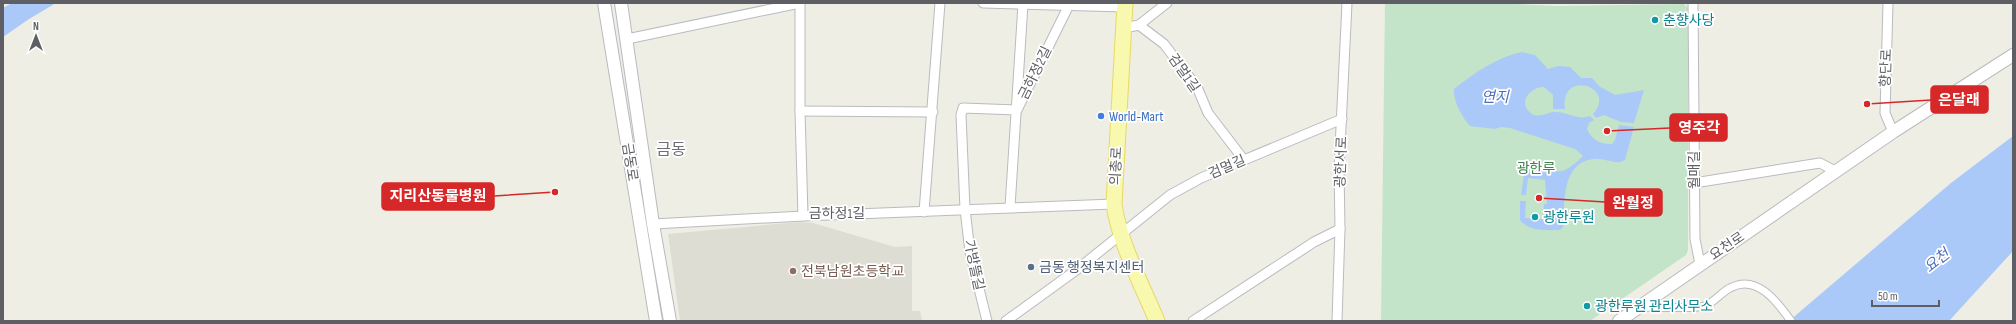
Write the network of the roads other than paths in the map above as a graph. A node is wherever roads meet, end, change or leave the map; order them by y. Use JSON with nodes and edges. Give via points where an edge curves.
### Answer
{"nodes":[{"id":1,"x":604,"y":3,"type":"edge"},
{"id":2,"x":621,"y":3,"type":"edge"},
{"id":3,"x":800,"y":3,"type":"edge"},
{"id":4,"x":940,"y":3,"type":"edge"},
{"id":5,"x":983,"y":3,"type":"edge"},
{"id":6,"x":1167,"y":3,"type":"edge"},
{"id":7,"x":1347,"y":3,"type":"edge"},
{"id":8,"x":1693,"y":3,"type":"edge"},
{"id":9,"x":1888,"y":3,"type":"edge"},
{"id":10,"x":1023,"y":4,"type":"junction"},
{"id":11,"x":1069,"y":5,"type":"junction"},
{"id":12,"x":1125,"y":5,"type":"edge"},
{"id":13,"x":1139,"y":25,"type":"junction"},
{"id":14,"x":1124,"y":28,"type":"junction"},
{"id":15,"x":627,"y":39,"type":"junction"},
{"id":16,"x":2013,"y":55,"type":"edge"},
{"id":17,"x":1017,"y":110,"type":"junction"},
{"id":18,"x":800,"y":111,"type":"junction"},
{"id":19,"x":933,"y":112,"type":"junction"},
{"id":20,"x":1342,"y":119,"type":"junction"},
{"id":21,"x":1893,"y":132,"type":"junction"},
{"id":22,"x":1244,"y":160,"type":"junction"},
{"id":23,"x":1836,"y":172,"type":"junction"},
{"id":24,"x":1694,"y":183,"type":"junction"},
{"id":25,"x":1114,"y":204,"type":"junction"},
{"id":26,"x":1010,"y":207,"type":"junction"},
{"id":27,"x":965,"y":209,"type":"junction"},
{"id":28,"x":924,"y":212,"type":"junction"},
{"id":29,"x":803,"y":216,"type":"junction"},
{"id":30,"x":653,"y":224,"type":"junction"},
{"id":31,"x":1340,"y":229,"type":"junction"},
{"id":32,"x":1121,"y":233,"type":"junction"},
{"id":33,"x":1700,"y":264,"type":"junction"},
{"id":34,"x":1639,"y":307,"type":"junction"},
{"id":35,"x":656,"y":321,"type":"edge"},
{"id":36,"x":670,"y":321,"type":"edge"},
{"id":37,"x":987,"y":321,"type":"edge"},
{"id":38,"x":1006,"y":321,"type":"edge"},
{"id":39,"x":1157,"y":321,"type":"edge"},
{"id":40,"x":1193,"y":321,"type":"edge"},
{"id":41,"x":1336,"y":321,"type":"edge"},
{"id":42,"x":1619,"y":321,"type":"edge"},
{"id":43,"x":1791,"y":321,"type":"edge"}],
"edges":[{"from":1,"to":35,"type":"street","name":"금동로"},
{"from":2,"to":15,"type":"street","name":"금동로"},
{"from":3,"to":15,"type":"street","name":"금하정1길"},
{"from":3,"to":18,"type":"street","name":"금하정1길"},
{"from":4,"to":19,"type":"street"},
{"from":5,"to":10,"type":"street"},
{"from":6,"to":13,"type":"street"},
{"from":7,"to":20,"type":"street","name":"광한서로"},
{"from":8,"to":24,"type":"street","name":"월매길"},
{"from":9,"to":21,"type":"street","name":"향단로","via":[[1885,113]]},
{"from":10,"to":11,"type":"street"},
{"from":10,"to":17,"type":"street"},
{"from":11,"to":12,"type":"street"},
{"from":11,"to":17,"type":"street","name":"금하정2길"},
{"from":12,"to":14,"type":"main road","name":"의총로"},
{"from":13,"to":14,"type":"street"},
{"from":13,"to":22,"type":"street","name":"검멀1길","via":[[1164,44],[1197,87],[1208,114]]},
{"from":14,"to":25,"type":"main road","name":"의총로"},
{"from":15,"to":30,"type":"street","name":"금동로"},
{"from":16,"to":21,"type":"street","name":"요천로"},
{"from":17,"to":26,"type":"street"},
{"from":17,"to":27,"type":"street","name":"금하정2길","via":[[963,108],[961,114]]},
{"from":18,"to":19,"type":"street"},
{"from":18,"to":29,"type":"street","name":"금하정1길"},
{"from":19,"to":28,"type":"street"},
{"from":20,"to":22,"type":"street","name":"검멀길"},
{"from":20,"to":31,"type":"street","name":"광한서로","via":[[1339,169]]},
{"from":21,"to":23,"type":"street","name":"요천로"},
{"from":22,"to":32,"type":"street","name":"검멀길","via":[[1170,195]]},
{"from":23,"to":24,"type":"street","via":[[1820,163]]},
{"from":23,"to":33,"type":"street","name":"요천로"},
{"from":24,"to":33,"type":"street","name":"월매길","via":[[1695,239]]},
{"from":25,"to":26,"type":"street"},
{"from":25,"to":32,"type":"main road","name":"의총로"},
{"from":26,"to":27,"type":"street"},
{"from":27,"to":28,"type":"street"},
{"from":27,"to":37,"type":"street","name":"가방뜰길","via":[[970,252]]},
{"from":28,"to":29,"type":"street","name":"금하정1길"},
{"from":29,"to":30,"type":"street"},
{"from":30,"to":36,"type":"street","name":"금동로"},
{"from":31,"to":40,"type":"street","via":[[1303,249]]},
{"from":31,"to":41,"type":"street","name":"광한서로"},
{"from":32,"to":38,"type":"street","via":[[1079,268]]},
{"from":32,"to":39,"type":"main road","name":"의총로"},
{"from":33,"to":34,"type":"street","name":"요천로"},
{"from":34,"to":42,"type":"street","name":"요천로"},
{"from":34,"to":43,"type":"street","via":[[1705,306],[1733,286],[1746,285],[1770,293]]}]}
